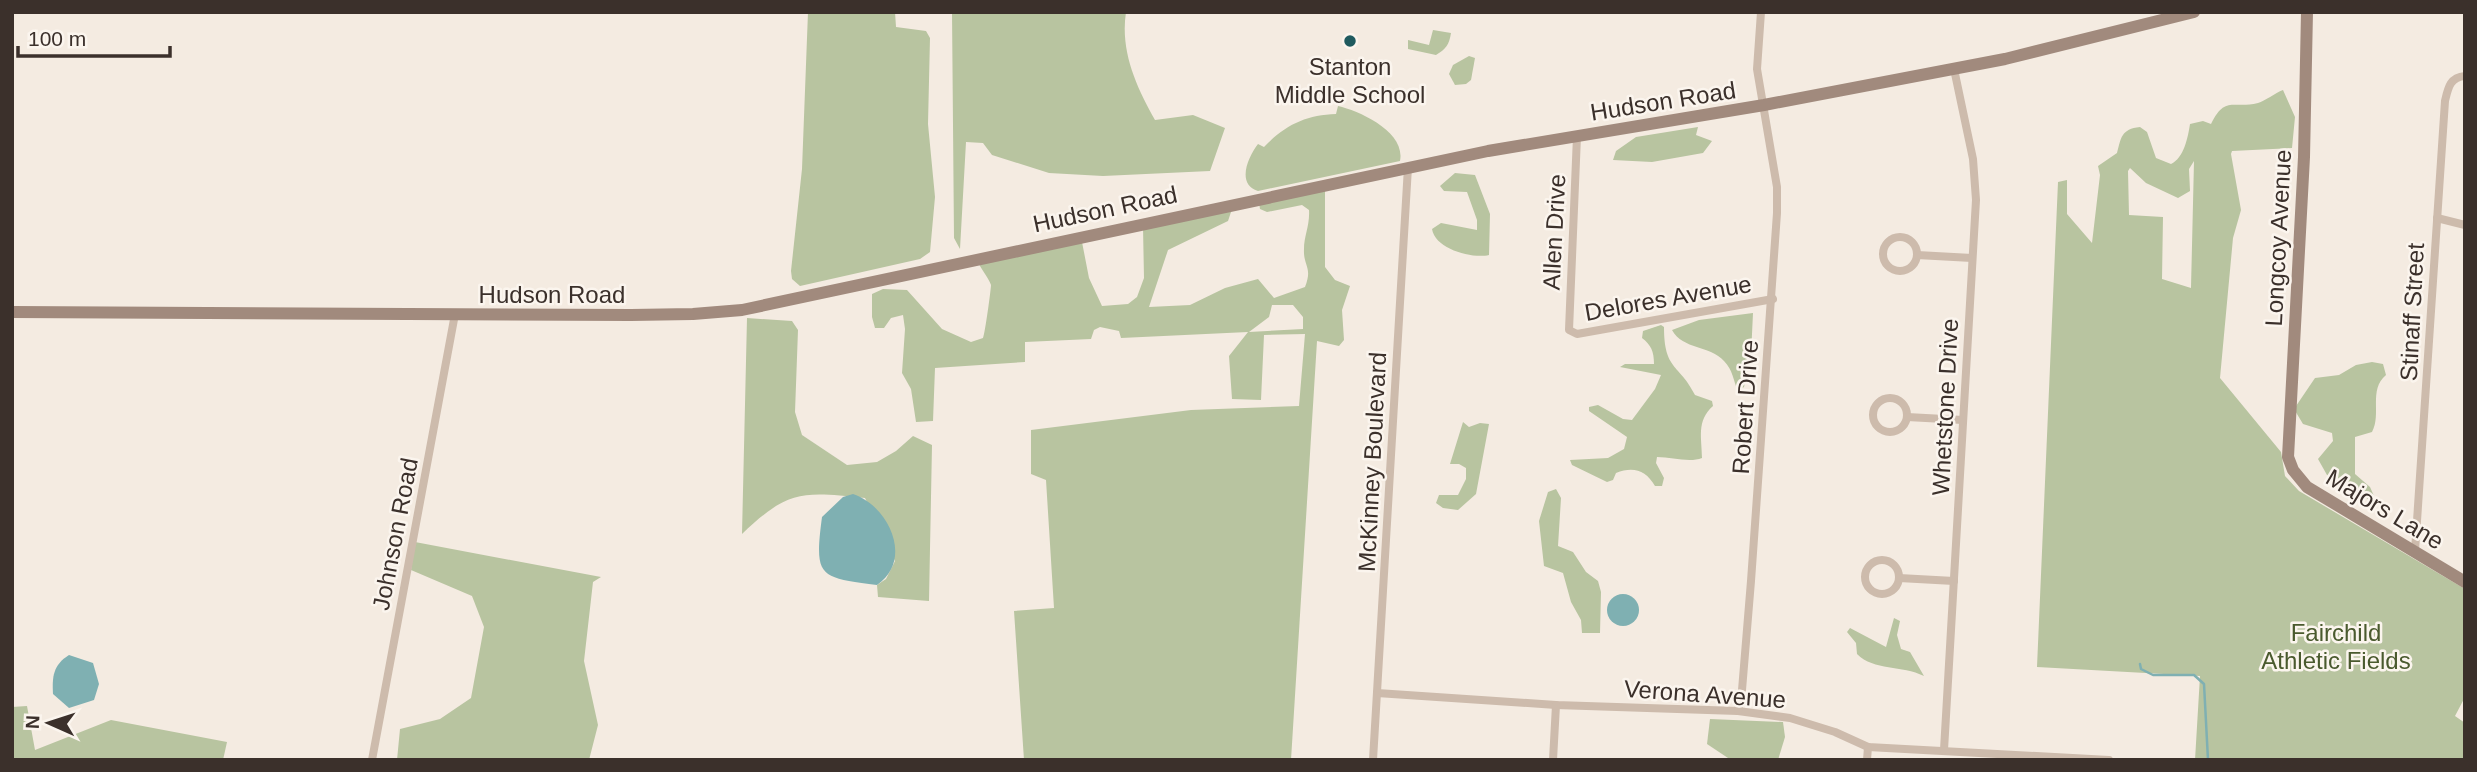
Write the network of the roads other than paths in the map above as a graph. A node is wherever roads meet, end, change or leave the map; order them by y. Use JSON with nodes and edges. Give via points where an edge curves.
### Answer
{"nodes":[{"id":1,"x":1761,"y":12,"type":"edge"},
{"id":2,"x":2194,"y":12,"type":"edge"},
{"id":3,"x":2307,"y":12,"type":"edge"},
{"id":4,"x":1954,"y":69,"type":"junction"},
{"id":5,"x":2460,"y":77,"type":"edge"},
{"id":6,"x":1764,"y":105,"type":"junction"},
{"id":7,"x":1577,"y":136,"type":"junction"},
{"id":8,"x":1409,"y":167,"type":"junction"},
{"id":9,"x":2437,"y":218,"type":"junction"},
{"id":10,"x":2465,"y":225,"type":"edge"},
{"id":11,"x":1917,"y":255,"type":"junction"},
{"id":12,"x":1972,"y":258,"type":"junction"},
{"id":13,"x":1773,"y":299,"type":"junction"},
{"id":14,"x":12,"y":313,"type":"edge"},
{"id":15,"x":455,"y":314,"type":"junction"},
{"id":16,"x":1569,"y":330,"type":"joint"},
{"id":17,"x":1907,"y":417,"type":"junction"},
{"id":18,"x":1964,"y":420,"type":"junction"},
{"id":19,"x":2290,"y":464,"type":"joint"},
{"id":20,"x":2415,"y":551,"type":"junction"},
{"id":21,"x":1899,"y":578,"type":"junction"},
{"id":22,"x":1954,"y":580,"type":"junction"},
{"id":23,"x":2465,"y":582,"type":"edge"},
{"id":24,"x":1377,"y":693,"type":"junction"},
{"id":25,"x":1556,"y":705,"type":"junction"},
{"id":26,"x":1738,"y":711,"type":"junction"},
{"id":27,"x":1868,"y":747,"type":"junction"},
{"id":28,"x":1944,"y":750,"type":"junction"},
{"id":29,"x":372,"y":760,"type":"edge"},
{"id":30,"x":1373,"y":760,"type":"edge"},
{"id":31,"x":1553,"y":760,"type":"edge"},
{"id":32,"x":1867,"y":760,"type":"edge"},
{"id":33,"x":2109,"y":760,"type":"edge"}],
"edges":[{"from":1,"to":6,"type":"street","name":"Robert Drive","via":[[1757,58]]},
{"from":2,"to":4,"type":"street","name":"Hudson Road"},
{"from":3,"to":19,"type":"street","name":"Longcoy Avenue","via":[[2304,157],[2286,441]]},
{"from":4,"to":6,"type":"street","name":"Hudson Road"},
{"from":4,"to":12,"type":"street","name":"Whetstone Drive","via":[[1975,182]]},
{"from":5,"to":9,"type":"street","name":"Stinaff Street","via":[[2450,84],[2445,101]]},
{"from":6,"to":7,"type":"street","name":"Hudson Road"},
{"from":6,"to":13,"type":"street","name":"Robert Drive","via":[[1777,187]]},
{"from":7,"to":8,"type":"street","name":"Hudson Road"},
{"from":7,"to":16,"type":"street","name":"Allen Drive"},
{"from":8,"to":15,"type":"street","name":"Hudson Road","via":[[742,310]]},
{"from":8,"to":24,"type":"street","name":"McKinney Boulevard"},
{"from":9,"to":10,"type":"street"},
{"from":9,"to":20,"type":"street","name":"Stinaff Street"},
{"from":11,"to":11,"type":"street","via":[[1912,266],[1902,271],[1890,268],[1883,253],[1891,239],[1901,237],[1911,241]]},
{"from":11,"to":12,"type":"street"},
{"from":12,"to":18,"type":"street","name":"Whetstone Drive"},
{"from":13,"to":16,"type":"street","name":"Delores Avenue","via":[[1577,334]]},
{"from":13,"to":26,"type":"street","name":"Robert Drive"},
{"from":14,"to":15,"type":"street","name":"Hudson Road"},
{"from":15,"to":29,"type":"street","name":"Johnson Road"},
{"from":17,"to":17,"type":"street","via":[[1902,428],[1886,432],[1876,426],[1873,415],[1881,401],[1892,398],[1905,407]]},
{"from":17,"to":18,"type":"street"},
{"from":18,"to":22,"type":"street","name":"Whetstone Drive"},
{"from":19,"to":20,"type":"street","name":"Majors Lane","via":[[2307,486]]},
{"from":20,"to":23,"type":"street","name":"Majors Lane"},
{"from":21,"to":21,"type":"street","via":[[1894,589],[1884,594],[1868,587],[1865,576],[1870,564],[1883,559],[1893,564]]},
{"from":21,"to":22,"type":"street"},
{"from":22,"to":28,"type":"street","name":"Whetstone Drive"},
{"from":24,"to":25,"type":"street","name":"Verona Avenue"},
{"from":24,"to":30,"type":"street","name":"McKinney Boulevard"},
{"from":25,"to":26,"type":"street","name":"Verona Avenue"},
{"from":25,"to":31,"type":"street"},
{"from":26,"to":27,"type":"street","name":"Verona Avenue","via":[[1790,718]]},
{"from":27,"to":28,"type":"street","name":"Verona Avenue"},
{"from":27,"to":32,"type":"street"},
{"from":28,"to":33,"type":"street","name":"Verona Avenue"}]}
